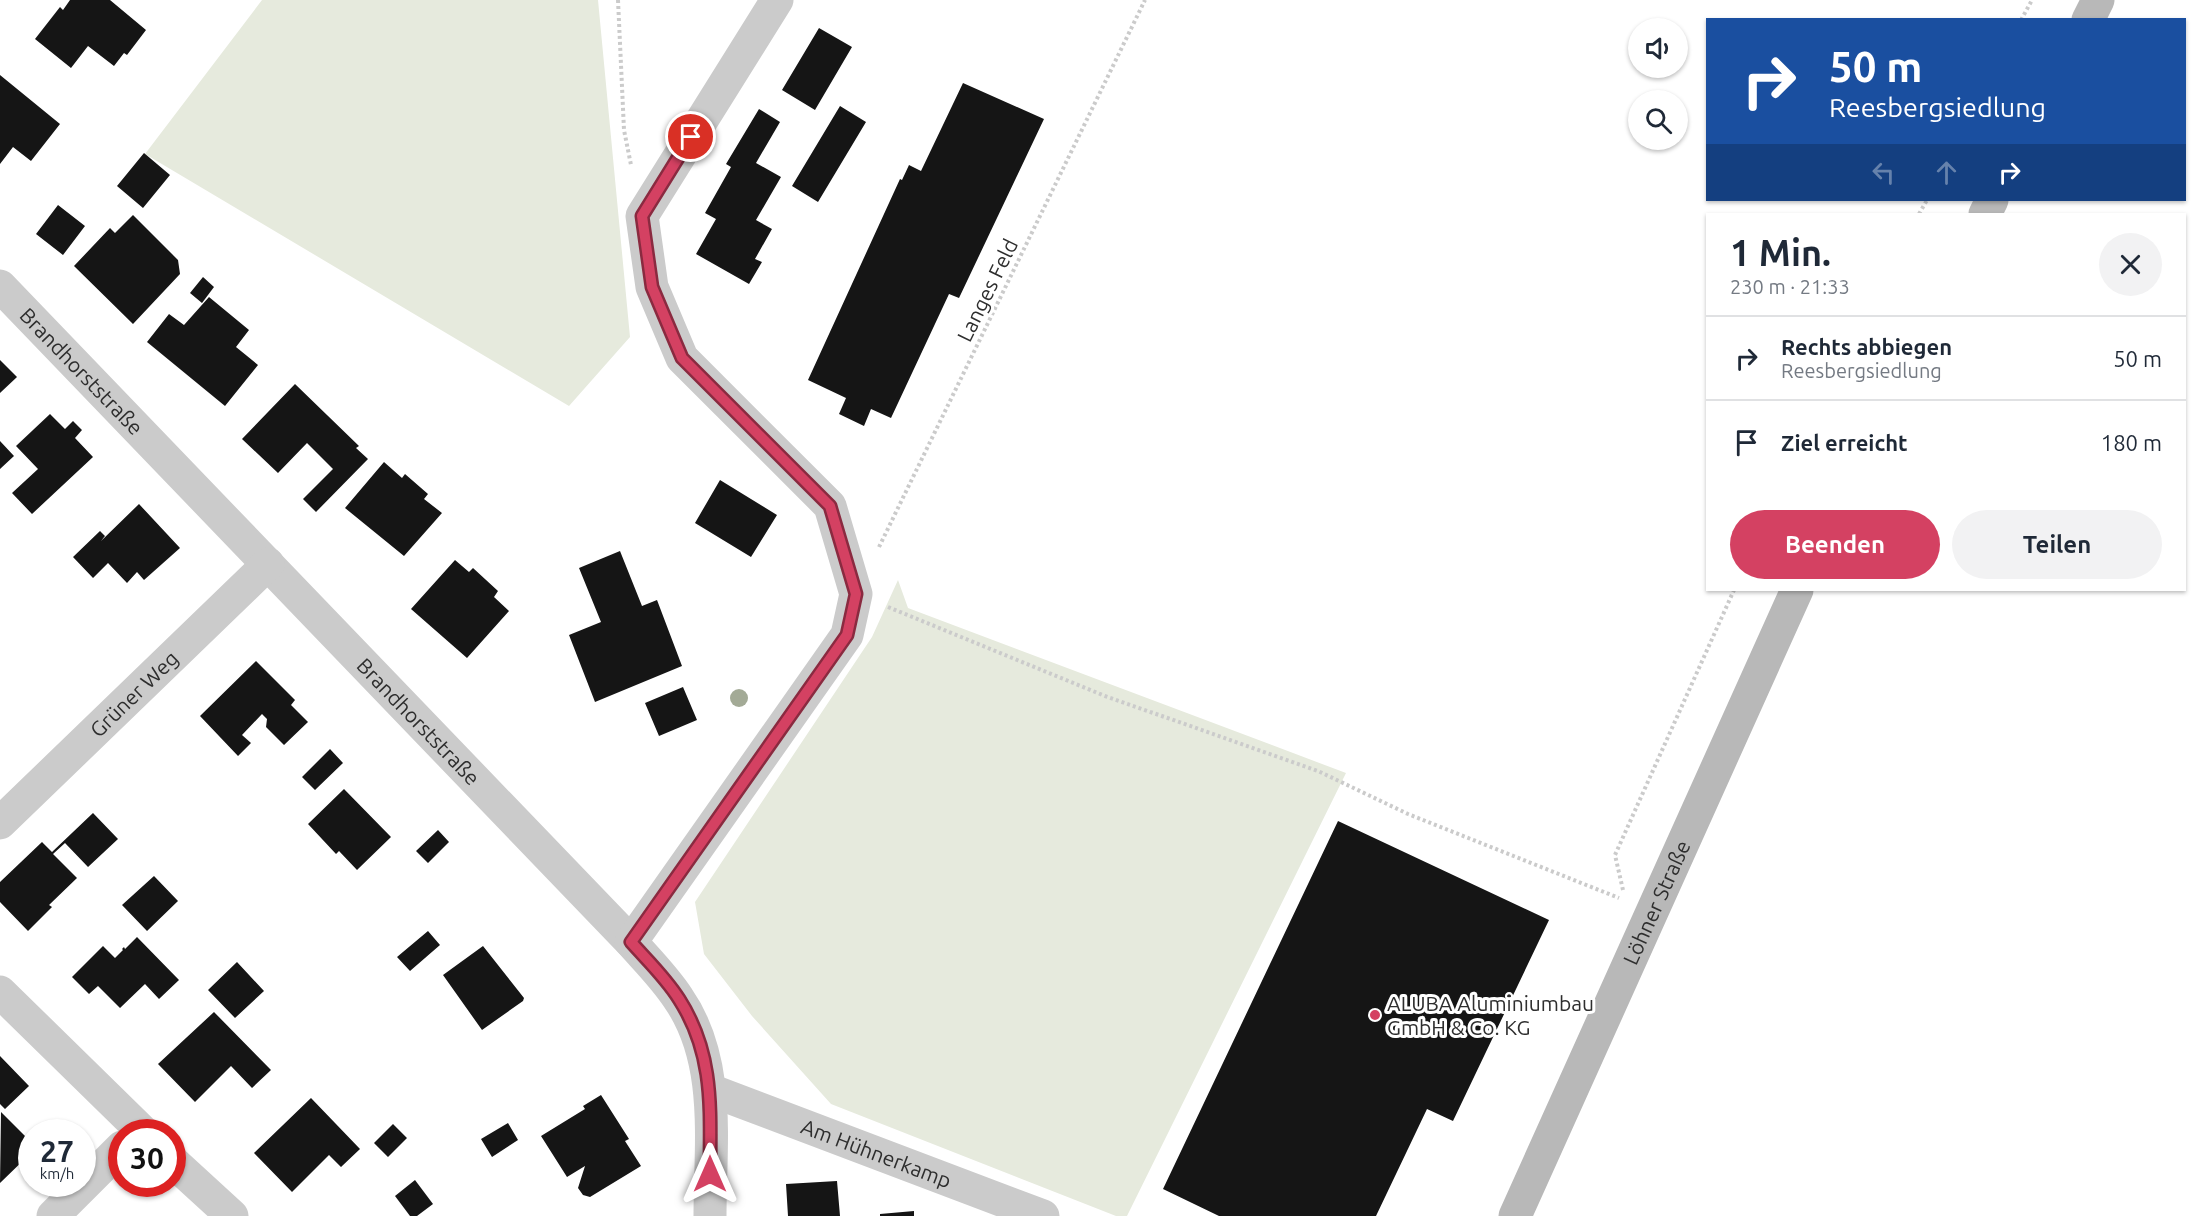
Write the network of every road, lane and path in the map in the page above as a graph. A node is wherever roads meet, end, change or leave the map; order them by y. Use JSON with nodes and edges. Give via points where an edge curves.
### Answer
{"nodes":[{"id":1,"x":618,"y":0,"type":"edge"},
{"id":2,"x":777,"y":0,"type":"edge"},
{"id":3,"x":1145,"y":0,"type":"edge"},
{"id":4,"x":2032,"y":0,"type":"edge"},
{"id":5,"x":2098,"y":0,"type":"edge"},
{"id":6,"x":2023,"y":18,"type":"edge"},
{"id":7,"x":2089,"y":18,"type":"edge"},
{"id":8,"x":642,"y":216,"type":"junction"},
{"id":9,"x":0,"y":286,"type":"edge"},
{"id":10,"x":268,"y":564,"type":"junction"},
{"id":11,"x":1734,"y":591,"type":"edge"},
{"id":12,"x":1797,"y":591,"type":"edge"},
{"id":13,"x":856,"y":594,"type":"junction"},
{"id":14,"x":0,"y":823,"type":"edge"},
{"id":15,"x":631,"y":942,"type":"junction"},
{"id":16,"x":0,"y":992,"type":"edge"},
{"id":17,"x":710,"y":1090,"type":"junction"},
{"id":18,"x":120,"y":1119,"type":"edge"},
{"id":19,"x":108,"y":1162,"type":"edge"},
{"id":20,"x":186,"y":1174,"type":"edge"},
{"id":21,"x":53,"y":1216,"type":"edge"},
{"id":22,"x":232,"y":1216,"type":"edge"},
{"id":23,"x":710,"y":1216,"type":"edge"},
{"id":24,"x":1043,"y":1216,"type":"edge"},
{"id":25,"x":1515,"y":1216,"type":"edge"}],
"edges":[{"from":1,"to":8,"type":"path","via":[[624,130]]},
{"from":2,"to":8,"type":"street"},
{"from":3,"to":13,"type":"path","name":"Langes Feld"},
{"from":4,"to":6,"type":"path"},
{"from":5,"to":7,"type":"main road"},
{"from":8,"to":13,"type":"street","via":[[652,287],[682,358],[830,506]]},
{"from":9,"to":10,"type":"street","name":"Brandhorststraße"},
{"from":10,"to":14,"type":"street","name":"Grüner Weg"},
{"from":10,"to":15,"type":"street","name":"Brandhorststraße"},
{"from":11,"to":13,"type":"path","via":[[1615,855],[1625,900],[1408,814],[1318,771],[1105,696]]},
{"from":12,"to":25,"type":"main road","name":"Löhner Straße"},
{"from":13,"to":15,"type":"street","via":[[847,635]]},
{"from":15,"to":17,"type":"street","name":"Brandhorststraße","via":[[679,998],[701,1043]]},
{"from":16,"to":18,"type":"street"},
{"from":17,"to":23,"type":"street","name":"Brandhorststraße"},
{"from":17,"to":24,"type":"street","name":"Am Hühnerkamp"},
{"from":19,"to":21,"type":"street"},
{"from":20,"to":22,"type":"street"}]}
